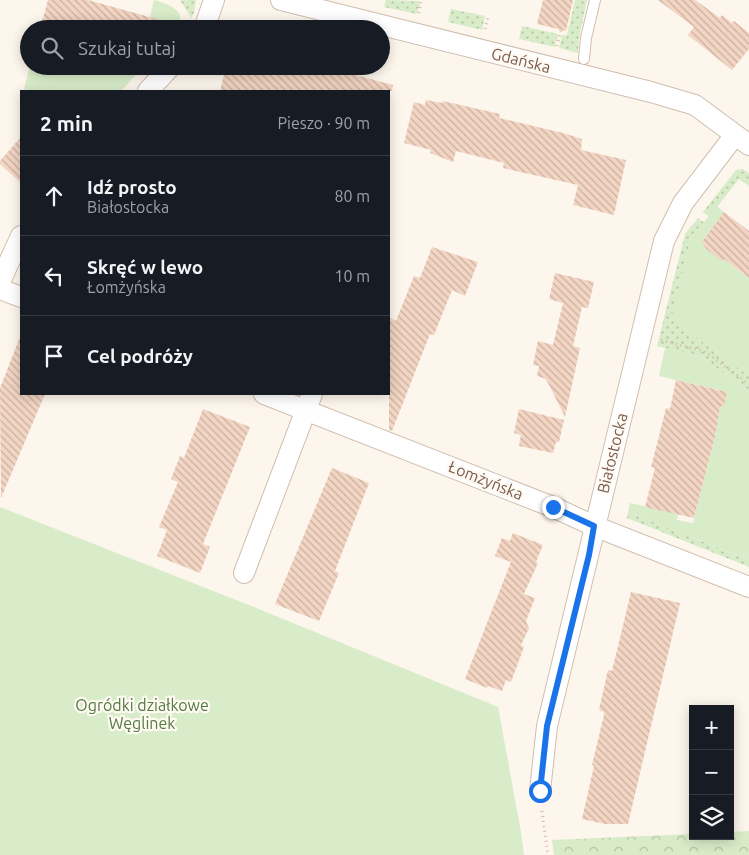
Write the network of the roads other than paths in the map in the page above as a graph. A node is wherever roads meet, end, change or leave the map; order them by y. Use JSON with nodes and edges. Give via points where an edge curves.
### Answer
{"nodes":[{"id":1,"x":214,"y":0,"type":"edge"},
{"id":2,"x":281,"y":0,"type":"edge"},
{"id":3,"x":595,"y":0,"type":"edge"},
{"id":4,"x":207,"y":20,"type":"edge"},
{"id":5,"x":362,"y":20,"type":"edge"},
{"id":6,"x":390,"y":27,"type":"edge"},
{"id":7,"x":584,"y":60,"type":"dead end"},
{"id":8,"x":163,"y":75,"type":"edge"},
{"id":9,"x":149,"y":90,"type":"edge"},
{"id":10,"x":742,"y":140,"type":"edge"},
{"id":11,"x":20,"y":238,"type":"edge"},
{"id":12,"x":0,"y":282,"type":"edge"},
{"id":13,"x":0,"y":289,"type":"edge"},
{"id":14,"x":20,"y":296,"type":"edge"},
{"id":15,"x":270,"y":395,"type":"edge"},
{"id":16,"x":309,"y":402,"type":"edge"},
{"id":17,"x":594,"y":526,"type":"junction"},
{"id":18,"x":244,"y":573,"type":"dead end"},
{"id":19,"x":749,"y":587,"type":"edge"},
{"id":20,"x":542,"y":799,"type":"road end"}],
"edges":[{"from":1,"to":4,"type":"street"},
{"from":2,"to":5,"type":"street","name":"Gdańska"},
{"from":3,"to":7,"type":"lane"},
{"from":6,"to":10,"type":"street","name":"Gdańska","via":[[686,102],[695,105]]},
{"from":8,"to":9,"type":"street"},
{"from":10,"to":17,"type":"street","name":"Białostocka","via":[[684,203],[664,241]]},
{"from":11,"to":12,"type":"street"},
{"from":13,"to":14,"type":"street"},
{"from":15,"to":16,"type":"street","name":"Łomżyńska"},
{"from":16,"to":17,"type":"street","name":"Łomżyńska"},
{"from":16,"to":18,"type":"street"},
{"from":17,"to":19,"type":"street","name":"Łomżyńska"},
{"from":17,"to":20,"type":"street","name":"Białostocka","via":[[547,726]]}]}
